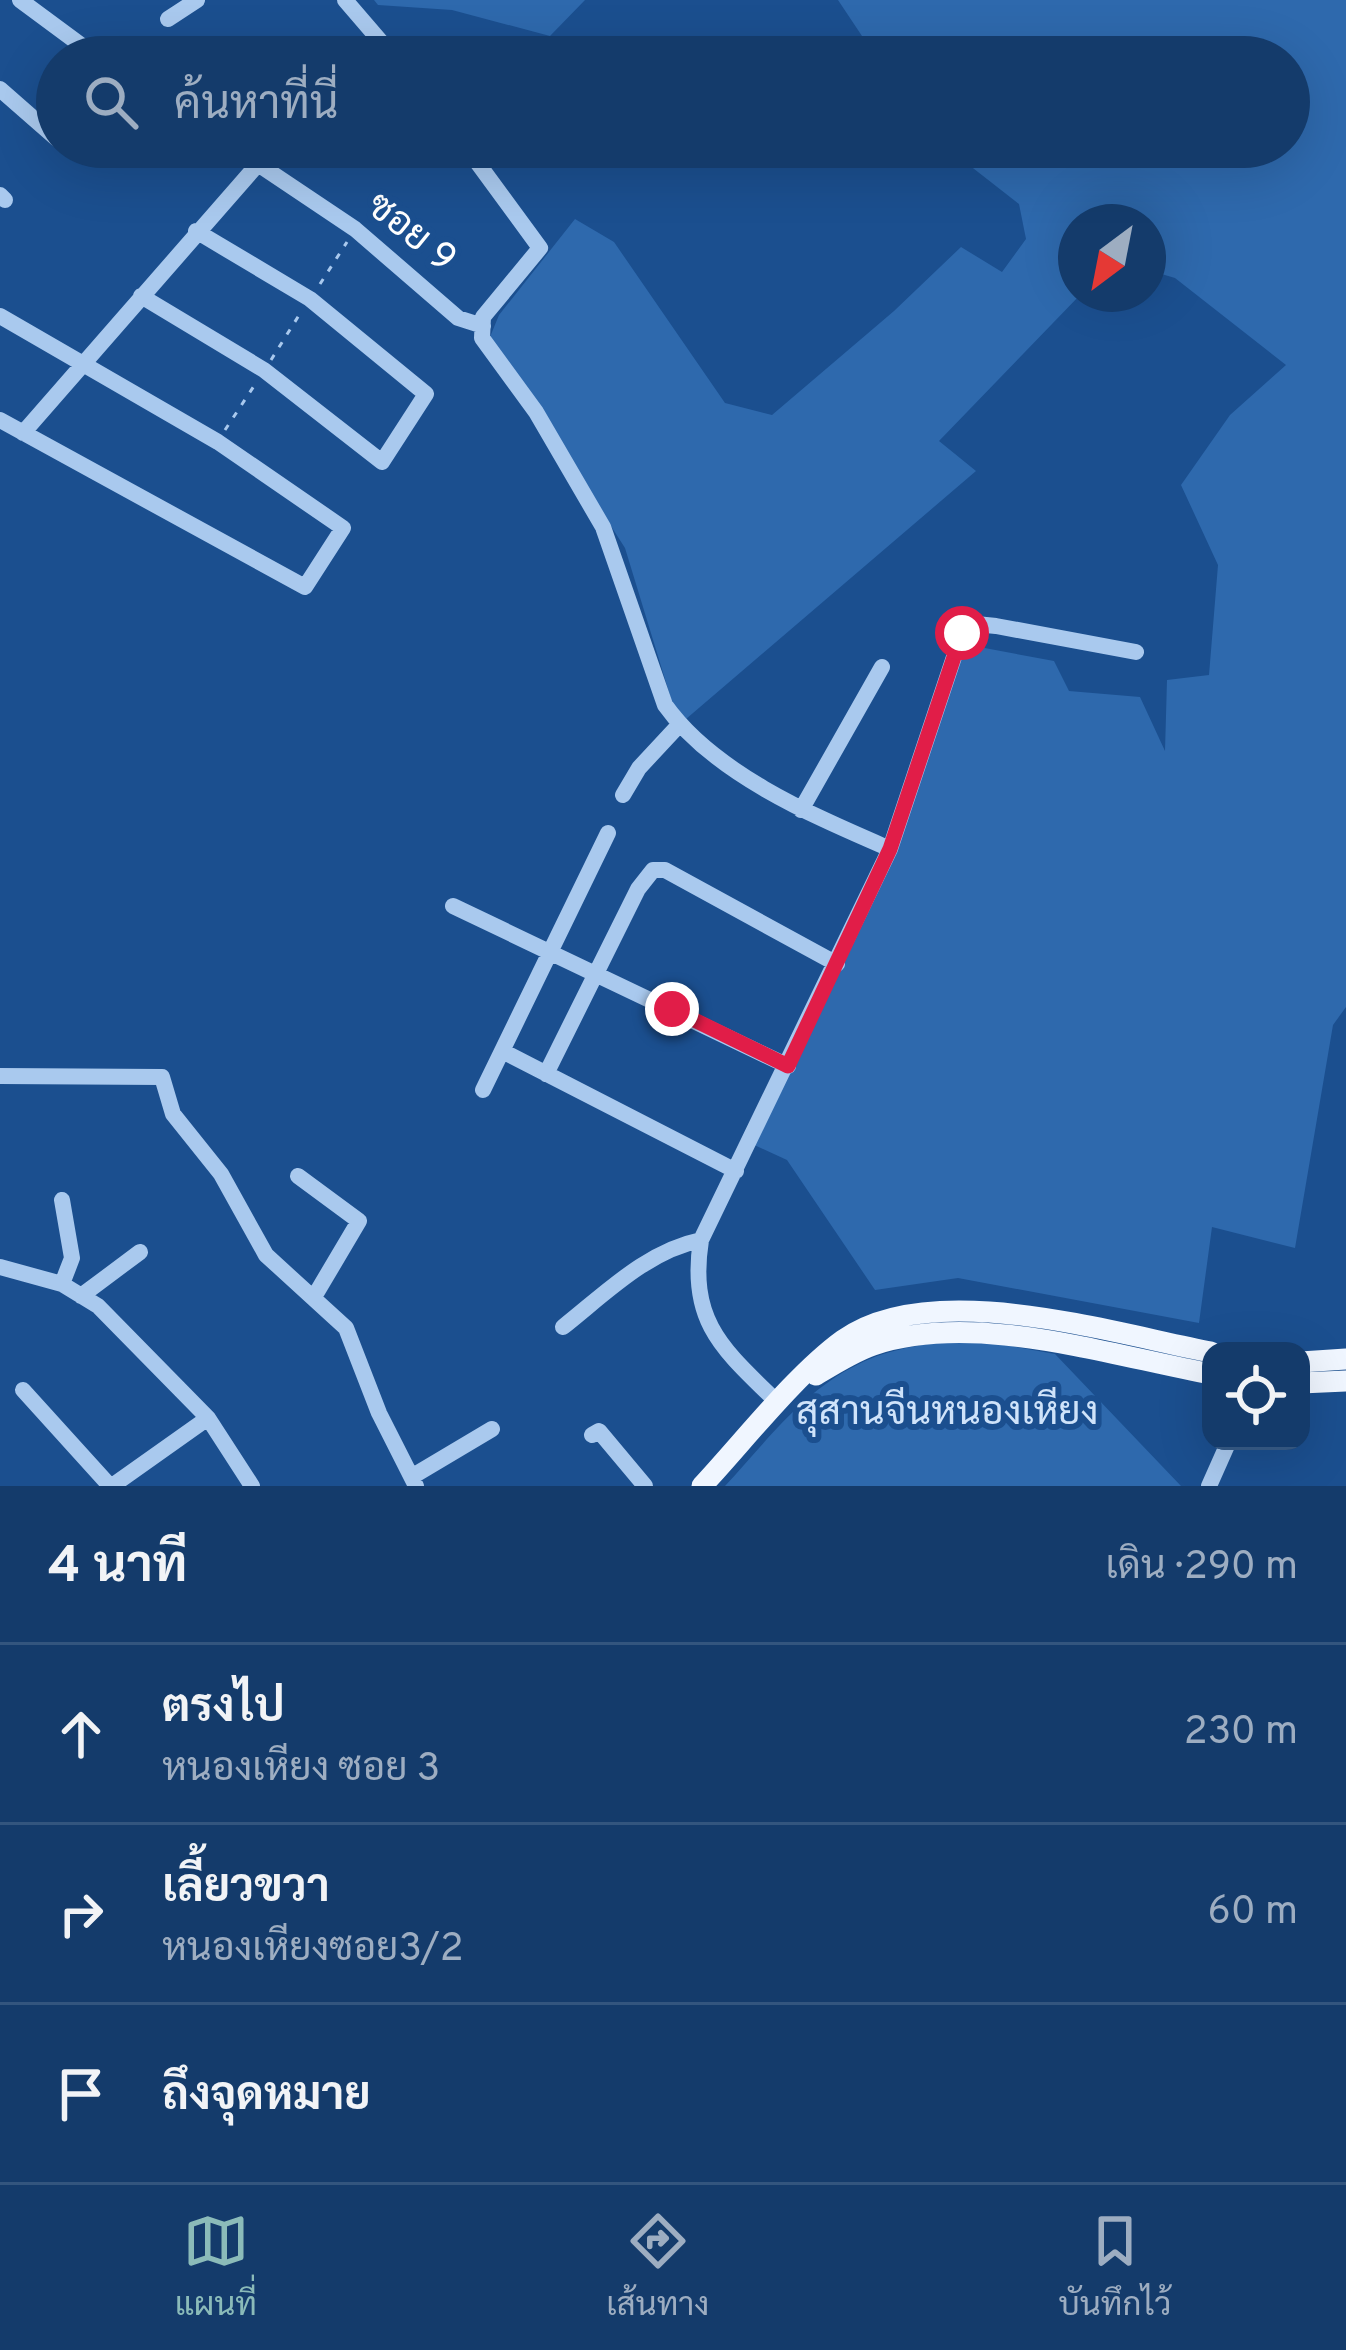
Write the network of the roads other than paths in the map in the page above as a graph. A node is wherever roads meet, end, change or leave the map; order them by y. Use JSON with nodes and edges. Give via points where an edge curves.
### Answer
{"nodes":[{"id":1,"x":20,"y":0,"type":"edge"},
{"id":2,"x":196,"y":0,"type":"edge"},
{"id":3,"x":345,"y":0,"type":"edge"},
{"id":4,"x":168,"y":20,"type":"dead end"},
{"id":5,"x":69,"y":36,"type":"edge"},
{"id":6,"x":376,"y":36,"type":"edge"},
{"id":7,"x":0,"y":89,"type":"edge"},
{"id":8,"x":36,"y":121,"type":"edge"},
{"id":9,"x":254,"y":168,"type":"edge"},
{"id":10,"x":264,"y":168,"type":"edge"},
{"id":11,"x":481,"y":168,"type":"edge"},
{"id":12,"x":196,"y":231,"type":"junction"},
{"id":13,"x":141,"y":296,"type":"junction"},
{"id":14,"x":0,"y":316,"type":"edge"},
{"id":15,"x":483,"y":326,"type":"junction"},
{"id":16,"x":82,"y":366,"type":"junction"},
{"id":17,"x":0,"y":420,"type":"edge"},
{"id":18,"x":23,"y":433,"type":"junction"},
{"id":19,"x":1136,"y":652,"type":"dead end"},
{"id":20,"x":882,"y":667,"type":"dead end"},
{"id":21,"x":680,"y":725,"type":"junction"},
{"id":22,"x":623,"y":795,"type":"dead end"},
{"id":23,"x":801,"y":810,"type":"junction"},
{"id":24,"x":608,"y":833,"type":"dead end"},
{"id":25,"x":890,"y":849,"type":"junction"},
{"id":26,"x":453,"y":906,"type":"dead end"},
{"id":27,"x":550,"y":952,"type":"junction"},
{"id":28,"x":837,"y":964,"type":"junction"},
{"id":29,"x":595,"y":971,"type":"junction"},
{"id":30,"x":502,"y":1051,"type":"junction"},
{"id":31,"x":788,"y":1066,"type":"junction"},
{"id":32,"x":546,"y":1074,"type":"junction"},
{"id":33,"x":0,"y":1076,"type":"edge"},
{"id":34,"x":483,"y":1090,"type":"dead end"},
{"id":35,"x":736,"y":1172,"type":"junction"},
{"id":36,"x":298,"y":1176,"type":"dead end"},
{"id":37,"x":62,"y":1200,"type":"dead end"},
{"id":38,"x":701,"y":1240,"type":"junction"},
{"id":39,"x":140,"y":1252,"type":"dead end"},
{"id":40,"x":0,"y":1267,"type":"edge"},
{"id":41,"x":62,"y":1284,"type":"junction"},
{"id":42,"x":81,"y":1295,"type":"junction"},
{"id":43,"x":314,"y":1298,"type":"junction"},
{"id":44,"x":983,"y":1322,"type":"junction"},
{"id":45,"x":563,"y":1327,"type":"dead end"},
{"id":46,"x":1202,"y":1351,"type":"edge"},
{"id":47,"x":1346,"y":1359,"type":"edge"},
{"id":48,"x":1310,"y":1361,"type":"edge"},
{"id":49,"x":1202,"y":1372,"type":"edge"},
{"id":50,"x":1346,"y":1381,"type":"edge"},
{"id":51,"x":1310,"y":1383,"type":"edge"},
{"id":52,"x":22,"y":1390,"type":"dead end"},
{"id":53,"x":786,"y":1395,"type":"junction"},
{"id":54,"x":208,"y":1418,"type":"junction"},
{"id":55,"x":492,"y":1429,"type":"dead end"},
{"id":56,"x":592,"y":1435,"type":"dead end"},
{"id":57,"x":1224,"y":1450,"type":"edge"},
{"id":58,"x":414,"y":1481,"type":"edge"},
{"id":59,"x":111,"y":1486,"type":"edge"},
{"id":60,"x":252,"y":1486,"type":"edge"},
{"id":61,"x":645,"y":1486,"type":"edge"},
{"id":62,"x":702,"y":1486,"type":"edge"},
{"id":63,"x":1209,"y":1486,"type":"edge"}],
"edges":[{"from":1,"to":5,"type":"street"},
{"from":2,"to":4,"type":"street"},
{"from":3,"to":6,"type":"street"},
{"from":7,"to":8,"type":"street"},
{"from":9,"to":12,"type":"street","name":"ซอย 9"},
{"from":10,"to":15,"type":"street","name":"ซอย 9","via":[[355,229],[458,318]]},
{"from":11,"to":15,"type":"street","via":[[540,248]]},
{"from":12,"to":13,"type":"street"},
{"from":12,"to":13,"type":"street","via":[[310,299],[426,394],[382,461],[264,370]]},
{"from":13,"to":16,"type":"street"},
{"from":14,"to":16,"type":"street"},
{"from":15,"to":21,"type":"street","via":[[482,338],[603,527],[665,705]]},
{"from":16,"to":18,"type":"street"},
{"from":16,"to":18,"type":"street","via":[[218,442],[343,528],[305,587]]},
{"from":17,"to":18,"type":"street"},
{"from":19,"to":25,"type":"street","via":[[996,626],[966,629]]},
{"from":20,"to":23,"type":"street"},
{"from":21,"to":22,"type":"street"},
{"from":21,"to":23,"type":"street"},
{"from":23,"to":25,"type":"street"},
{"from":24,"to":27,"type":"street"},
{"from":25,"to":28,"type":"street"},
{"from":26,"to":27,"type":"street"},
{"from":27,"to":29,"type":"street"},
{"from":27,"to":30,"type":"street"},
{"from":28,"to":29,"type":"street","via":[[657,868]]},
{"from":28,"to":31,"type":"street"},
{"from":29,"to":31,"type":"street"},
{"from":29,"to":32,"type":"street"},
{"from":30,"to":32,"type":"street"},
{"from":30,"to":34,"type":"street"},
{"from":31,"to":35,"type":"street"},
{"from":32,"to":35,"type":"street"},
{"from":33,"to":43,"type":"street","via":[[162,1077],[173,1114],[221,1174],[266,1255]]},
{"from":35,"to":38,"type":"street"},
{"from":36,"to":43,"type":"street","via":[[359,1221]]},
{"from":37,"to":41,"type":"street","via":[[72,1258]]},
{"from":38,"to":45,"type":"street","via":[[650,1260]]},
{"from":38,"to":53,"type":"street","via":[[697,1270],[708,1325],[719,1345]]},
{"from":39,"to":42,"type":"street"},
{"from":40,"to":41,"type":"street"},
{"from":41,"to":42,"type":"street"},
{"from":42,"to":54,"type":"street"},
{"from":43,"to":58,"type":"street","via":[[346,1328]]},
{"from":44,"to":46,"type":"main road"},
{"from":44,"to":49,"type":"main road"},
{"from":44,"to":53,"type":"main road","via":[[909,1312],[873,1323],[820,1358]]},
{"from":47,"to":48,"type":"main road"},
{"from":50,"to":51,"type":"main road"},
{"from":52,"to":59,"type":"street"},
{"from":53,"to":62,"type":"main road"},
{"from":54,"to":59,"type":"street"},
{"from":54,"to":60,"type":"street"},
{"from":55,"to":58,"type":"street"},
{"from":56,"to":61,"type":"street","via":[[599,1431]]},
{"from":57,"to":63,"type":"street"}]}
